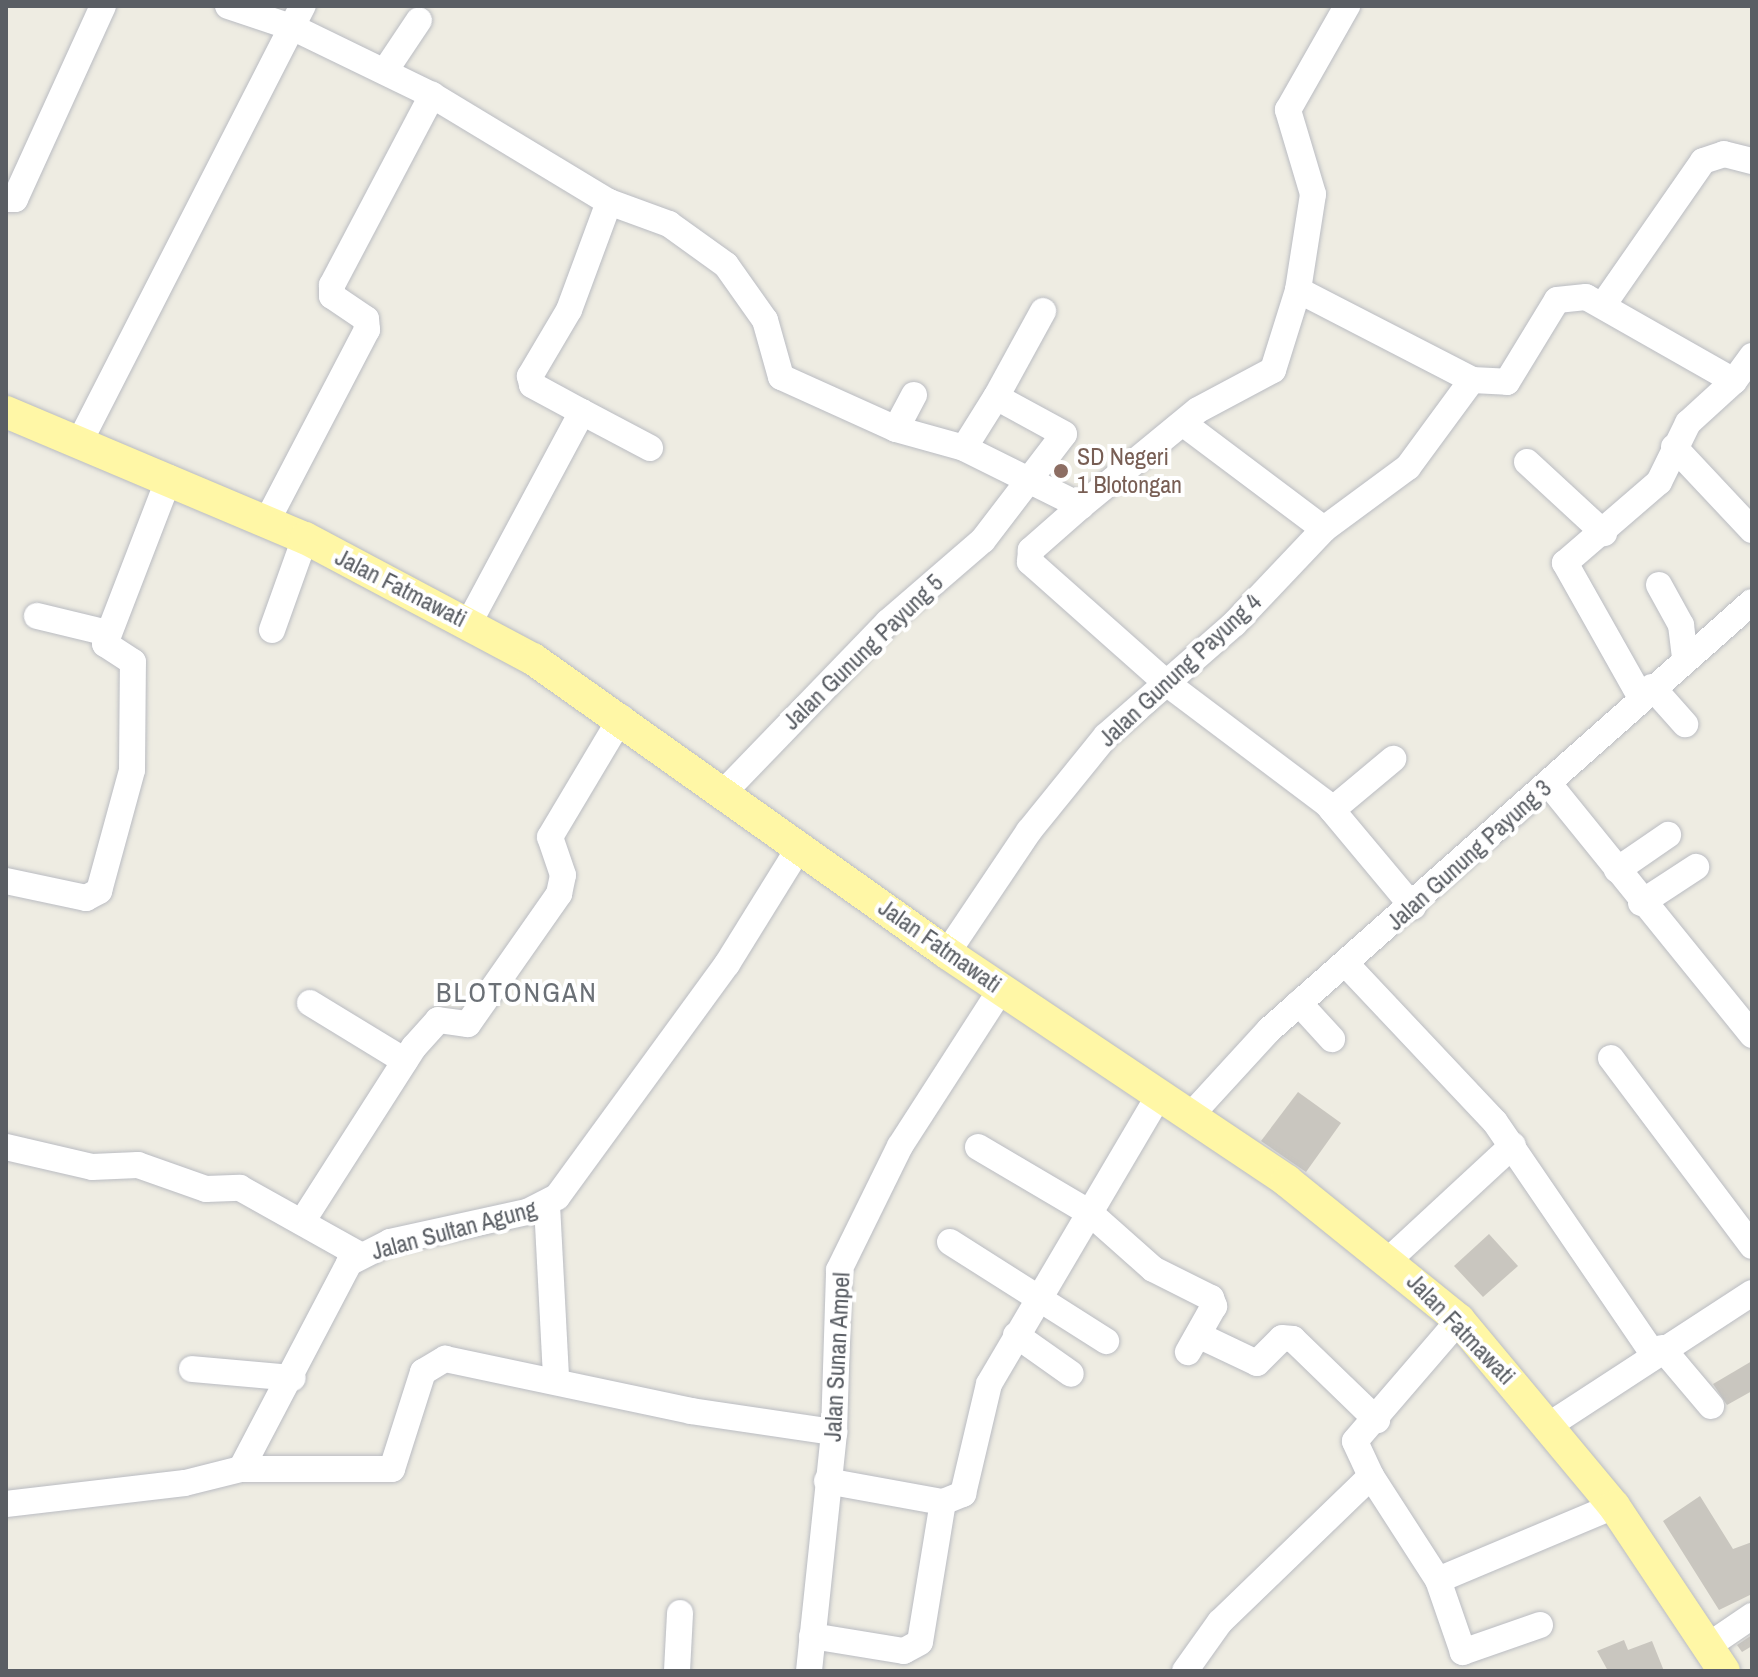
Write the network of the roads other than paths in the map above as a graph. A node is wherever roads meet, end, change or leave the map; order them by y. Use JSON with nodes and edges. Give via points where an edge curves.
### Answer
{"nodes":[{"id":1,"x":103,"y":6,"type":"edge"},
{"id":2,"x":228,"y":6,"type":"edge"},
{"id":3,"x":1347,"y":6,"type":"edge"},
{"id":4,"x":299,"y":17,"type":"edge"},
{"id":5,"x":419,"y":20,"type":"dead end"},
{"id":6,"x":385,"y":71,"type":"junction"},
{"id":7,"x":432,"y":95,"type":"junction"},
{"id":8,"x":1752,"y":161,"type":"edge"},
{"id":9,"x":6,"y":199,"type":"edge"},
{"id":10,"x":609,"y":202,"type":"junction"},
{"id":11,"x":1298,"y":290,"type":"junction"},
{"id":12,"x":1603,"y":305,"type":"junction"},
{"id":13,"x":1043,"y":311,"type":"dead end"},
{"id":14,"x":1752,"y":356,"type":"edge"},
{"id":15,"x":1472,"y":380,"type":"junction"},
{"id":16,"x":1734,"y":381,"type":"junction"},
{"id":17,"x":914,"y":395,"type":"dead end"},
{"id":18,"x":996,"y":397,"type":"junction"},
{"id":19,"x":6,"y":412,"type":"edge"},
{"id":20,"x":582,"y":412,"type":"junction"},
{"id":21,"x":1184,"y":424,"type":"junction"},
{"id":22,"x":896,"y":429,"type":"junction"},
{"id":23,"x":80,"y":441,"type":"junction"},
{"id":24,"x":1674,"y":447,"type":"junction"},
{"id":25,"x":650,"y":448,"type":"dead end"},
{"id":26,"x":964,"y":448,"type":"junction"},
{"id":27,"x":1527,"y":462,"type":"dead end"},
{"id":28,"x":169,"y":478,"type":"junction"},
{"id":29,"x":1034,"y":478,"type":"junction"},
{"id":30,"x":1081,"y":506,"type":"junction"},
{"id":31,"x":267,"y":521,"type":"junction"},
{"id":32,"x":1324,"y":529,"type":"junction"},
{"id":33,"x":1752,"y":530,"type":"edge"},
{"id":34,"x":1604,"y":533,"type":"junction"},
{"id":35,"x":305,"y":538,"type":"junction"},
{"id":36,"x":1659,"y":585,"type":"dead end"},
{"id":37,"x":1752,"y":602,"type":"edge"},
{"id":38,"x":37,"y":616,"type":"dead end"},
{"id":39,"x":469,"y":623,"type":"junction"},
{"id":40,"x":272,"y":630,"type":"dead end"},
{"id":41,"x":108,"y":633,"type":"junction"},
{"id":42,"x":1685,"y":660,"type":"junction"},
{"id":43,"x":1165,"y":682,"type":"junction"},
{"id":44,"x":1646,"y":691,"type":"junction"},
{"id":45,"x":621,"y":718,"type":"junction"},
{"id":46,"x":1685,"y":724,"type":"dead end"},
{"id":47,"x":1393,"y":759,"type":"dead end"},
{"id":48,"x":1549,"y":784,"type":"junction"},
{"id":49,"x":724,"y":792,"type":"junction"},
{"id":50,"x":1332,"y":810,"type":"junction"},
{"id":51,"x":1668,"y":835,"type":"dead end"},
{"id":52,"x":799,"y":848,"type":"junction"},
{"id":53,"x":1696,"y":867,"type":"dead end"},
{"id":54,"x":1617,"y":870,"type":"junction"},
{"id":55,"x":6,"y":881,"type":"edge"},
{"id":56,"x":1641,"y":903,"type":"junction"},
{"id":57,"x":1413,"y":907,"type":"junction"},
{"id":58,"x":947,"y":953,"type":"junction"},
{"id":59,"x":1346,"y":964,"type":"junction"},
{"id":60,"x":1001,"y":989,"type":"junction"},
{"id":61,"x":310,"y":1003,"type":"dead end"},
{"id":62,"x":1299,"y":1003,"type":"junction"},
{"id":63,"x":1752,"y":1035,"type":"edge"},
{"id":64,"x":1332,"y":1039,"type":"dead end"},
{"id":65,"x":1611,"y":1058,"type":"dead end"},
{"id":66,"x":405,"y":1061,"type":"junction"},
{"id":67,"x":1160,"y":1094,"type":"junction"},
{"id":68,"x":1192,"y":1114,"type":"junction"},
{"id":69,"x":1513,"y":1145,"type":"junction"},
{"id":70,"x":6,"y":1147,"type":"edge"},
{"id":71,"x":978,"y":1147,"type":"dead end"},
{"id":72,"x":547,"y":1205,"type":"junction"},
{"id":73,"x":1090,"y":1213,"type":"junction"},
{"id":74,"x":302,"y":1222,"type":"junction"},
{"id":75,"x":950,"y":1242,"type":"dead end"},
{"id":76,"x":1752,"y":1246,"type":"edge"},
{"id":77,"x":360,"y":1255,"type":"junction"},
{"id":78,"x":1391,"y":1258,"type":"junction"},
{"id":79,"x":1752,"y":1293,"type":"edge"},
{"id":80,"x":1040,"y":1294,"type":"junction"},
{"id":81,"x":1459,"y":1320,"type":"junction"},
{"id":82,"x":1016,"y":1335,"type":"junction"},
{"id":83,"x":1106,"y":1341,"type":"dead end"},
{"id":84,"x":1658,"y":1351,"type":"junction"},
{"id":85,"x":192,"y":1369,"type":"dead end"},
{"id":86,"x":1071,"y":1374,"type":"dead end"},
{"id":87,"x":556,"y":1377,"type":"junction"},
{"id":88,"x":293,"y":1378,"type":"junction"},
{"id":89,"x":1711,"y":1406,"type":"dead end"},
{"id":90,"x":1377,"y":1420,"type":"junction"},
{"id":91,"x":1551,"y":1424,"type":"junction"},
{"id":92,"x":834,"y":1432,"type":"junction"},
{"id":93,"x":241,"y":1469,"type":"junction"},
{"id":94,"x":1371,"y":1476,"type":"junction"},
{"id":95,"x":827,"y":1481,"type":"junction"},
{"id":96,"x":943,"y":1502,"type":"junction"},
{"id":97,"x":6,"y":1504,"type":"edge"},
{"id":98,"x":1614,"y":1506,"type":"junction"},
{"id":99,"x":1438,"y":1580,"type":"junction"},
{"id":100,"x":680,"y":1613,"type":"dead end"},
{"id":101,"x":1752,"y":1616,"type":"edge"},
{"id":102,"x":1540,"y":1625,"type":"dead end"},
{"id":103,"x":812,"y":1636,"type":"junction"},
{"id":104,"x":1718,"y":1658,"type":"edge"},
{"id":105,"x":1466,"y":1662,"type":"edge"},
{"id":106,"x":1192,"y":1667,"type":"edge"},
{"id":107,"x":677,"y":1671,"type":"edge"},
{"id":108,"x":809,"y":1671,"type":"edge"}],
"edges":[{"from":1,"to":9,"type":"street","via":[[15,199]]},
{"from":2,"to":4,"type":"street"},
{"from":3,"to":11,"type":"street","via":[[1288,110],[1313,194]]},
{"from":4,"to":6,"type":"street"},
{"from":4,"to":23,"type":"street"},
{"from":5,"to":6,"type":"street"},
{"from":6,"to":7,"type":"street"},
{"from":7,"to":10,"type":"street"},
{"from":7,"to":31,"type":"street","via":[[332,285],[332,296],[366,319],[367,330]]},
{"from":8,"to":12,"type":"street","via":[[1724,154],[1703,161]]},
{"from":10,"to":20,"type":"street","via":[[569,310],[530,376],[532,385]]},
{"from":10,"to":22,"type":"street","via":[[669,224],[726,265],[765,320],[781,377]]},
{"from":11,"to":15,"type":"street"},
{"from":11,"to":21,"type":"street","via":[[1273,370],[1224,392]]},
{"from":12,"to":15,"type":"street","via":[[1571,296],[1557,300],[1507,382]]},
{"from":12,"to":16,"type":"street"},
{"from":13,"to":18,"type":"street"},
{"from":14,"to":16,"type":"street"},
{"from":15,"to":32,"type":"street","name":"Jalan Gunung Payung 4","via":[[1408,467]]},
{"from":16,"to":24,"type":"street","via":[[1688,423]]},
{"from":17,"to":22,"type":"street"},
{"from":18,"to":26,"type":"street"},
{"from":18,"to":29,"type":"street","name":"Jalan Gunung Payung 5","via":[[1064,434]]},
{"from":19,"to":23,"type":"main road","name":"Jalan Fatmawati"},
{"from":20,"to":25,"type":"street"},
{"from":20,"to":39,"type":"street"},
{"from":21,"to":30,"type":"street"},
{"from":21,"to":32,"type":"street"},
{"from":22,"to":26,"type":"street"},
{"from":23,"to":28,"type":"main road","name":"Jalan Fatmawati"},
{"from":24,"to":33,"type":"street"},
{"from":24,"to":34,"type":"street","via":[[1659,482]]},
{"from":26,"to":29,"type":"street"},
{"from":27,"to":34,"type":"street"},
{"from":28,"to":31,"type":"main road","name":"Jalan Fatmawati"},
{"from":28,"to":41,"type":"street"},
{"from":29,"to":30,"type":"street"},
{"from":29,"to":49,"type":"street","name":"Jalan Gunung Payung 5","via":[[983,540],[888,622]]},
{"from":30,"to":43,"type":"street","via":[[1031,550],[1030,562]]},
{"from":31,"to":35,"type":"main road","name":"Jalan Fatmawati"},
{"from":32,"to":43,"type":"street","name":"Jalan Gunung Payung 4","via":[[1234,624]]},
{"from":34,"to":44,"type":"street","via":[[1564,568]]},
{"from":35,"to":39,"type":"main road","name":"Jalan Fatmawati"},
{"from":35,"to":40,"type":"street"},
{"from":36,"to":42,"type":"street","via":[[1681,625]]},
{"from":37,"to":42,"type":"street","name":"Jalan Gunung Payung 3"},
{"from":38,"to":41,"type":"street"},
{"from":39,"to":45,"type":"main road","name":"Jalan Fatmawati"},
{"from":41,"to":55,"type":"street","via":[[106,648],[133,662],[132,770],[99,891],[86,898]]},
{"from":42,"to":44,"type":"street","name":"Jalan Gunung Payung 3"},
{"from":43,"to":50,"type":"street"},
{"from":43,"to":58,"type":"street","name":"Jalan Gunung Payung 4","via":[[1070,780]]},
{"from":44,"to":46,"type":"street"},
{"from":44,"to":48,"type":"street","name":"Jalan Gunung Payung 3"},
{"from":45,"to":49,"type":"main road","name":"Jalan Fatmawati"},
{"from":45,"to":66,"type":"street","via":[[550,837],[550,854],[563,875],[559,894],[468,1024],[438,1020]]},
{"from":47,"to":50,"type":"street"},
{"from":48,"to":54,"type":"street"},
{"from":48,"to":57,"type":"street","name":"Jalan Gunung Payung 3"},
{"from":49,"to":52,"type":"main road","name":"Jalan Fatmawati"},
{"from":50,"to":57,"type":"street"},
{"from":51,"to":54,"type":"street"},
{"from":52,"to":58,"type":"main road","name":"Jalan Fatmawati"},
{"from":52,"to":72,"type":"street","name":"Jalan Sultan Agung","via":[[718,977],[576,1176]]},
{"from":53,"to":56,"type":"street"},
{"from":54,"to":56,"type":"street"},
{"from":56,"to":63,"type":"street"},
{"from":57,"to":59,"type":"street","name":"Jalan Gunung Payung 3"},
{"from":58,"to":60,"type":"main road","name":"Jalan Fatmawati"},
{"from":59,"to":62,"type":"street","name":"Jalan Gunung Payung 3"},
{"from":59,"to":69,"type":"street"},
{"from":60,"to":67,"type":"main road","name":"Jalan Fatmawati"},
{"from":60,"to":92,"type":"street","name":"Jalan Sunan Ampel","via":[[900,1146],[845,1250],[837,1290]]},
{"from":61,"to":66,"type":"street"},
{"from":62,"to":64,"type":"street"},
{"from":62,"to":68,"type":"street","name":"Jalan Gunung Payung 3"},
{"from":65,"to":76,"type":"street"},
{"from":66,"to":74,"type":"street"},
{"from":67,"to":68,"type":"main road","name":"Jalan Fatmawati"},
{"from":67,"to":73,"type":"street"},
{"from":68,"to":78,"type":"main road","name":"Jalan Fatmawati"},
{"from":69,"to":78,"type":"street"},
{"from":69,"to":84,"type":"street"},
{"from":70,"to":74,"type":"street","via":[[92,1167],[138,1165],[206,1189],[240,1188]]},
{"from":71,"to":73,"type":"street"},
{"from":72,"to":77,"type":"street","name":"Jalan Sultan Agung"},
{"from":72,"to":87,"type":"street"},
{"from":73,"to":80,"type":"street"},
{"from":73,"to":90,"type":"street","via":[[1153,1269],[1211,1298],[1193,1343],[1254,1360],[1282,1338],[1293,1339]]},
{"from":74,"to":77,"type":"street"},
{"from":75,"to":80,"type":"street"},
{"from":77,"to":88,"type":"street","name":"Jalan Sultan Agung","via":[[336,1282]]},
{"from":78,"to":81,"type":"main road","name":"Jalan Fatmawati"},
{"from":79,"to":84,"type":"street"},
{"from":80,"to":82,"type":"street"},
{"from":80,"to":83,"type":"street"},
{"from":81,"to":90,"type":"street"},
{"from":81,"to":91,"type":"main road","name":"Jalan Fatmawati"},
{"from":82,"to":86,"type":"street"},
{"from":82,"to":96,"type":"street","via":[[982,1401],[963,1494]]},
{"from":84,"to":89,"type":"street"},
{"from":84,"to":91,"type":"street"},
{"from":85,"to":88,"type":"street"},
{"from":87,"to":92,"type":"street","via":[[691,1411]]},
{"from":87,"to":93,"type":"street","via":[[445,1359],[429,1363],[392,1469]]},
{"from":88,"to":93,"type":"street","name":"Jalan Sultan Agung"},
{"from":90,"to":94,"type":"street","via":[[1354,1446]]},
{"from":91,"to":98,"type":"main road","name":"Jalan Fatmawati"},
{"from":92,"to":95,"type":"street","name":"Jalan Sunan Ampel"},
{"from":93,"to":97,"type":"street","via":[[153,1488]]},
{"from":94,"to":99,"type":"street"},
{"from":94,"to":106,"type":"street","via":[[1220,1622]]},
{"from":95,"to":96,"type":"street"},
{"from":95,"to":103,"type":"street","name":"Jalan Sunan Ampel"},
{"from":96,"to":103,"type":"street","via":[[916,1647]]},
{"from":98,"to":99,"type":"street"},
{"from":98,"to":104,"type":"main road","name":"Jalan Fatmawati"},
{"from":99,"to":105,"type":"street"},
{"from":100,"to":107,"type":"street"},
{"from":101,"to":104,"type":"street"},
{"from":102,"to":105,"type":"street"},
{"from":103,"to":108,"type":"street","name":"Jalan Sunan Ampel"}]}
